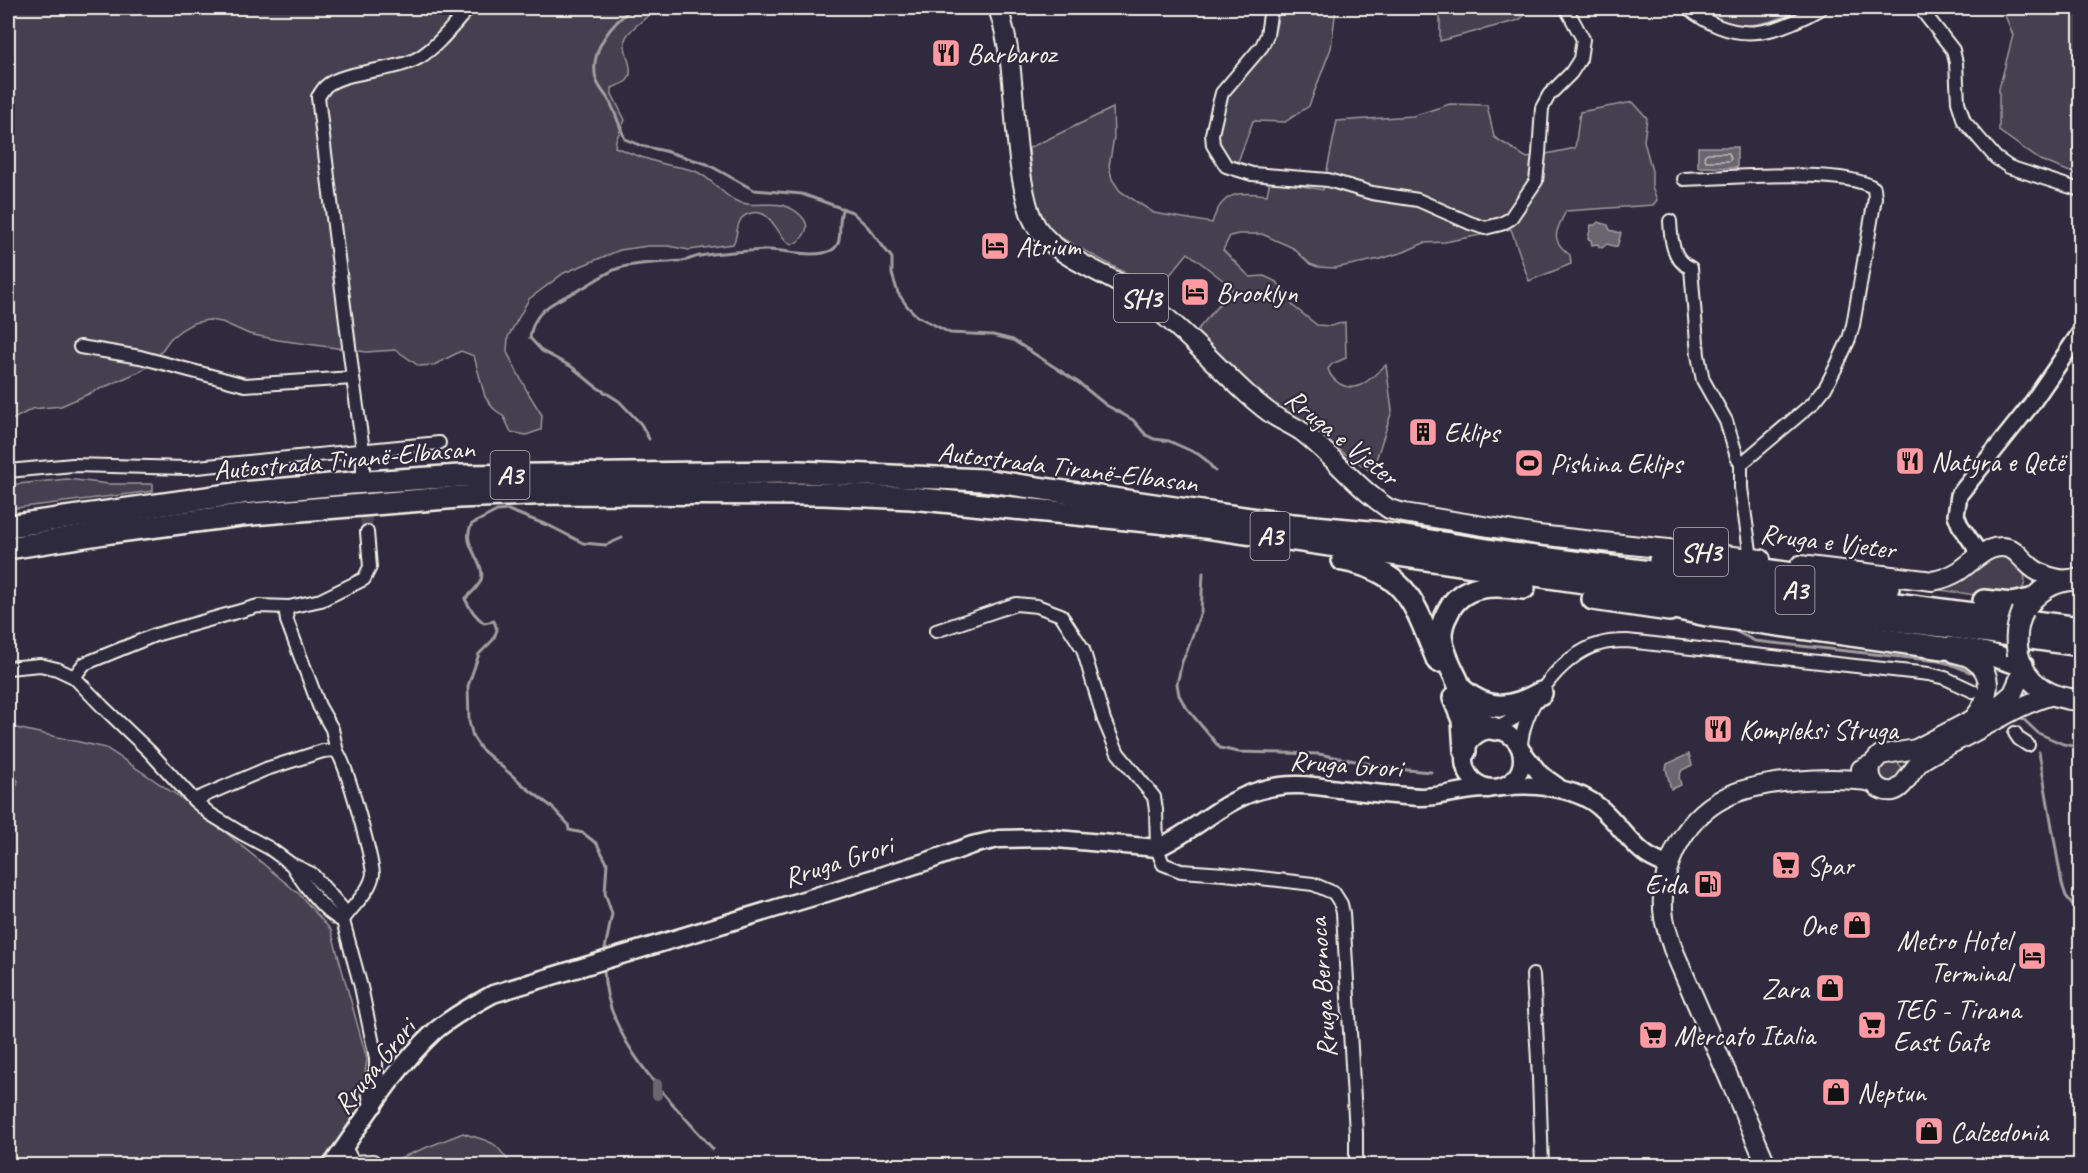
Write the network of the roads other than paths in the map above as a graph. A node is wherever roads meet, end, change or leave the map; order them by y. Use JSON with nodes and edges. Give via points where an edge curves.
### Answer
{"nodes":[{"id":1,"x":470,"y":8,"type":"edge"},
{"id":2,"x":998,"y":8,"type":"edge"},
{"id":3,"x":1271,"y":8,"type":"edge"},
{"id":4,"x":1566,"y":8,"type":"edge"},
{"id":5,"x":1688,"y":8,"type":"edge"},
{"id":6,"x":1821,"y":8,"type":"edge"},
{"id":7,"x":1920,"y":8,"type":"edge"},
{"id":8,"x":1684,"y":179,"type":"dead end"},
{"id":9,"x":2080,"y":190,"type":"edge"},
{"id":10,"x":1671,"y":221,"type":"dead end"},
{"id":11,"x":2080,"y":333,"type":"edge"},
{"id":12,"x":80,"y":346,"type":"dead end"},
{"id":13,"x":353,"y":378,"type":"junction"},
{"id":14,"x":439,"y":443,"type":"dead end"},
{"id":15,"x":363,"y":450,"type":"junction"},
{"id":16,"x":1741,"y":464,"type":"junction"},
{"id":17,"x":8,"y":471,"type":"edge"},
{"id":18,"x":363,"y":473,"type":"tunnel mouth"},
{"id":19,"x":8,"y":526,"type":"edge"},
{"id":20,"x":1227,"y":531,"type":"junction"},
{"id":21,"x":367,"y":532,"type":"tunnel mouth"},
{"id":22,"x":8,"y":548,"type":"edge"},
{"id":23,"x":1513,"y":554,"type":"junction"},
{"id":24,"x":1980,"y":554,"type":"junction"},
{"id":25,"x":1750,"y":558,"type":"junction"},
{"id":26,"x":2027,"y":564,"type":"junction"},
{"id":27,"x":1529,"y":575,"type":"junction"},
{"id":28,"x":2073,"y":580,"type":"edge"},
{"id":29,"x":2029,"y":603,"type":"junction"},
{"id":30,"x":289,"y":607,"type":"junction"},
{"id":31,"x":1707,"y":615,"type":"junction"},
{"id":32,"x":2080,"y":628,"type":"edge"},
{"id":33,"x":936,"y":632,"type":"dead end"},
{"id":34,"x":2080,"y":645,"type":"edge"},
{"id":35,"x":1944,"y":648,"type":"junction"},
{"id":36,"x":2021,"y":663,"type":"junction"},
{"id":37,"x":8,"y":668,"type":"edge"},
{"id":38,"x":74,"y":677,"type":"junction"},
{"id":39,"x":1459,"y":685,"type":"junction"},
{"id":40,"x":1973,"y":691,"type":"dead end"},
{"id":41,"x":1541,"y":693,"type":"junction"},
{"id":42,"x":2066,"y":698,"type":"edge"},
{"id":43,"x":2080,"y":712,"type":"edge"},
{"id":44,"x":1972,"y":719,"type":"junction"},
{"id":45,"x":1496,"y":729,"type":"junction"},
{"id":46,"x":2015,"y":733,"type":"dead end"},
{"id":47,"x":2028,"y":745,"type":"dead end"},
{"id":48,"x":1521,"y":750,"type":"junction"},
{"id":49,"x":338,"y":752,"type":"junction"},
{"id":50,"x":1464,"y":752,"type":"junction"},
{"id":51,"x":1896,"y":754,"type":"junction"},
{"id":52,"x":1872,"y":764,"type":"junction"},
{"id":53,"x":1908,"y":775,"type":"junction"},
{"id":54,"x":1841,"y":779,"type":"junction"},
{"id":55,"x":1873,"y":782,"type":"junction"},
{"id":56,"x":1497,"y":788,"type":"junction"},
{"id":57,"x":1565,"y":791,"type":"junction"},
{"id":58,"x":1430,"y":797,"type":"junction"},
{"id":59,"x":194,"y":800,"type":"junction"},
{"id":60,"x":1157,"y":848,"type":"junction"},
{"id":61,"x":1669,"y":866,"type":"junction"},
{"id":62,"x":343,"y":921,"type":"junction"},
{"id":63,"x":1533,"y":975,"type":"dead end"},
{"id":64,"x":384,"y":1076,"type":"junction"},
{"id":65,"x":345,"y":1147,"type":"junction"},
{"id":66,"x":358,"y":1164,"type":"edge"},
{"id":67,"x":331,"y":1166,"type":"edge"},
{"id":68,"x":338,"y":1166,"type":"edge"},
{"id":69,"x":1356,"y":1166,"type":"edge"},
{"id":70,"x":1542,"y":1166,"type":"edge"},
{"id":71,"x":1767,"y":1166,"type":"edge"}],
"edges":[{"from":1,"to":13,"type":"street","via":[[419,58],[327,84],[318,98]]},
{"from":2,"to":25,"type":"main road","name":"Rruga e Vjeter","number":"SH3","via":[[1012,71],[1023,185],[1037,230],[1060,251],[1143,299],[1262,407],[1299,429],[1378,501],[1404,513],[1538,535]]},
{"from":3,"to":4,"type":"street","via":[[1262,46],[1222,93],[1212,134],[1213,145],[1226,166],[1252,174],[1328,180],[1372,193],[1418,200],[1485,228],[1510,219],[1536,181],[1542,108],[1576,65],[1582,47],[1582,39]]},
{"from":5,"to":6,"type":"street","via":[[1721,27],[1756,33],[1790,25]]},
{"from":7,"to":9,"type":"street","via":[[1953,50],[1958,102],[1964,120],[1996,158],[2009,167]]},
{"from":8,"to":16,"type":"street","via":[[1817,175],[1859,180],[1874,188],[1853,325],[1835,369],[1813,403]]},
{"from":10,"to":16,"type":"street","via":[[1672,245],[1683,265],[1691,268],[1703,380],[1726,421]]},
{"from":11,"to":24,"type":"street","via":[[2030,406],[1959,495],[1956,515]]},
{"from":12,"to":13,"type":"street","via":[[140,357],[245,386]]},
{"from":13,"to":15,"type":"street"},
{"from":14,"to":15,"type":"street"},
{"from":15,"to":17,"type":"street","via":[[187,468],[73,465]]},
{"from":15,"to":18,"type":"street"},
{"from":16,"to":25,"type":"street"},
{"from":19,"to":23,"type":"highway","name":"Autostrada Tiranë-Elbasan","number":"A3","via":[[242,494],[460,476],[799,472],[983,480]]},
{"from":20,"to":22,"type":"highway","name":"Autostrada Tiranë-Elbasan","number":"A3","via":[[911,498],[555,493],[459,496],[241,515]]},
{"from":20,"to":27,"type":"highway","name":"Autostrada Tiranë-Elbasan","number":"A3"},
{"from":20,"to":50,"type":"highway","via":[[1268,548],[1370,566],[1399,584],[1420,620],[1461,714]]},
{"from":21,"to":30,"type":"street","via":[[370,567],[364,579],[321,600]]},
{"from":23,"to":29,"type":"highway","via":[[1549,552],[1690,562],[2002,604]]},
{"from":23,"to":32,"type":"highway","name":"Autostrada Tiranë-Elbasan","number":"A3"},
{"from":24,"to":25,"type":"main road","name":"Rruga e Vjeter","number":"SH3","via":[[1961,570],[1933,581]]},
{"from":24,"to":26,"type":"main road","name":"Rruga e Vjeter","number":"SH3","via":[[2006,548]]},
{"from":26,"to":28,"type":"main road","name":"Rruga e Vjeter","number":"SH3","via":[[2046,576]]},
{"from":26,"to":29,"type":"main road"},
{"from":27,"to":31,"type":"highway"},
{"from":27,"to":34,"type":"highway","name":"Autostrada Tiranë-Elbasan","number":"A3"},
{"from":28,"to":29,"type":"highway","via":[[2045,588]]},
{"from":29,"to":36,"type":"highway","bridge":true,"via":[[2017,626]]},
{"from":30,"to":38,"type":"street","via":[[258,606],[155,635],[84,664]]},
{"from":30,"to":49,"type":"street","via":[[287,621]]},
{"from":31,"to":35,"type":"highway"},
{"from":31,"to":39,"type":"highway","via":[[1517,587],[1482,586],[1456,599],[1442,628],[1446,655]]},
{"from":33,"to":60,"type":"street","via":[[1016,604],[1062,615],[1083,649],[1118,753],[1154,796]]},
{"from":35,"to":36,"type":"highway","via":[[1994,654]]},
{"from":35,"to":44,"type":"main road","via":[[1973,660],[1987,678],[1984,706]]},
{"from":36,"to":42,"type":"highway","via":[[2034,683]]},
{"from":36,"to":44,"type":"main road","via":[[2013,693],[2005,702]]},
{"from":37,"to":38,"type":"street","via":[[40,666]]},
{"from":38,"to":59,"type":"street"},
{"from":39,"to":41,"type":"highway","via":[[1476,700],[1497,706],[1522,703]]},
{"from":39,"to":45,"type":"highway","via":[[1468,706],[1488,727]]},
{"from":40,"to":41,"type":"street","via":[[1929,674],[1621,641],[1598,644],[1580,653],[1564,664]]},
{"from":41,"to":45,"type":"street","via":[[1515,718]]},
{"from":41,"to":48,"type":"street","via":[[1529,711]]},
{"from":42,"to":43,"type":"highway"},
{"from":42,"to":53,"type":"main road","via":[[2026,705],[1923,760]]},
{"from":44,"to":51,"type":"main road","via":[[1916,749]]},
{"from":45,"to":48,"type":"main road","via":[[1508,734]]},
{"from":45,"to":50,"type":"main road","via":[[1476,735]]},
{"from":46,"to":47,"type":"street"},
{"from":48,"to":56,"type":"main road","via":[[1519,771],[1513,780]]},
{"from":48,"to":57,"type":"main road","via":[[1540,774]]},
{"from":49,"to":59,"type":"street","via":[[323,751],[275,766]]},
{"from":49,"to":62,"type":"street","via":[[373,874],[370,886]]},
{"from":50,"to":56,"type":"main road","via":[[1468,775],[1479,785]]},
{"from":50,"to":58,"type":"main road","via":[[1451,783]]},
{"from":51,"to":52,"type":"main road","via":[[1880,755]]},
{"from":51,"to":53,"type":"main road","via":[[1906,762]]},
{"from":52,"to":54,"type":"main road"},
{"from":52,"to":55,"type":"main road"},
{"from":53,"to":55,"type":"main road","via":[[1905,783],[1894,790],[1885,790]]},
{"from":54,"to":55,"type":"main road"},
{"from":54,"to":61,"type":"main road","via":[[1752,787],[1724,798],[1690,827]]},
{"from":56,"to":57,"type":"main road","name":"Rruga Grori","via":[[1525,784]]},
{"from":56,"to":58,"type":"main road","name":"Rruga Grori"},
{"from":57,"to":61,"type":"main road","via":[[1591,801],[1643,852]]},
{"from":58,"to":60,"type":"main road","name":"Rruga Grori","via":[[1279,785],[1229,802]]},
{"from":59,"to":62,"type":"street","via":[[210,814],[312,874],[342,908]]},
{"from":60,"to":64,"type":"main road","name":"Rruga Grori","via":[[1046,838],[972,844],[823,894],[493,994],[436,1031],[404,1064]]},
{"from":60,"to":69,"type":"street","name":"Rruga Bernoca","via":[[1163,864],[1181,871],[1313,884],[1339,898],[1343,913]]},
{"from":61,"to":71,"type":"main road","via":[[1664,900],[1667,930]]},
{"from":62,"to":64,"type":"street"},
{"from":63,"to":70,"type":"street"},
{"from":64,"to":65,"type":"main road","name":"Rruga Grori","via":[[374,1106]]},
{"from":65,"to":66,"type":"street"},
{"from":65,"to":67,"type":"main road","name":"Rruga Grori"},
{"from":66,"to":68,"type":"street"}]}
